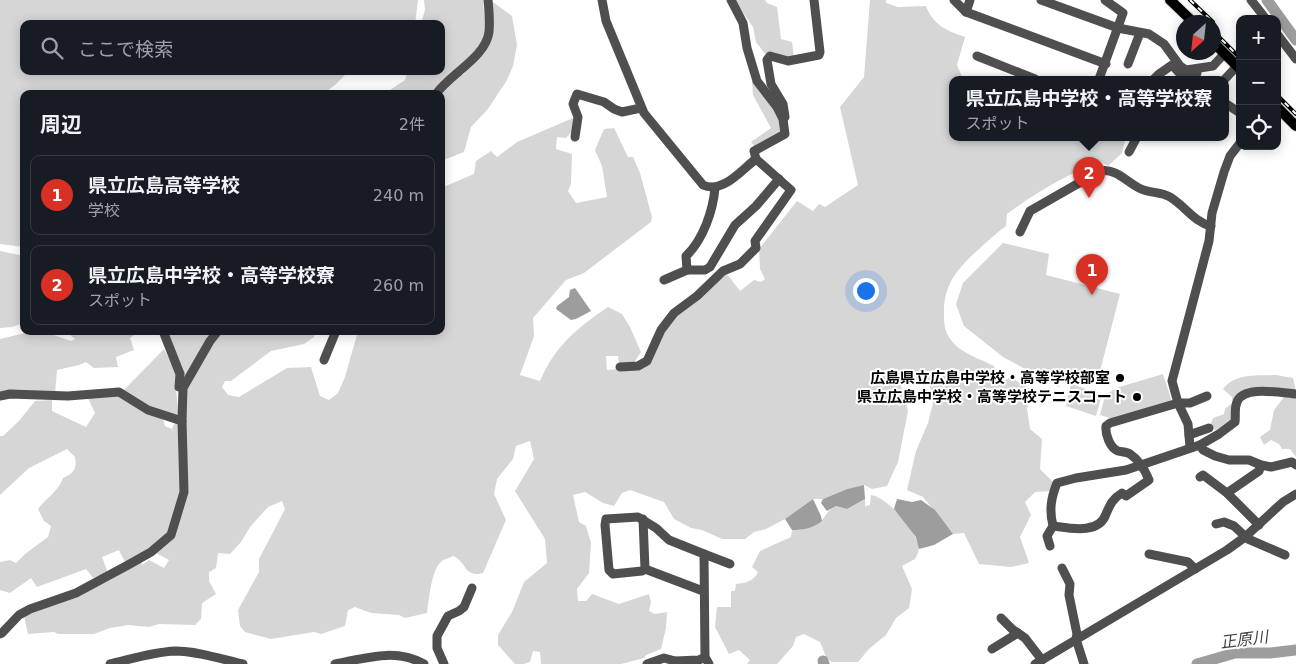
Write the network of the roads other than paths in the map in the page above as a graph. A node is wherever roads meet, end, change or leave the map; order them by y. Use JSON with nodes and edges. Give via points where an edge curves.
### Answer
{"nodes":[{"id":1,"x":488,"y":0,"type":"edge"},
{"id":2,"x":602,"y":0,"type":"edge"},
{"id":3,"x":731,"y":0,"type":"edge"},
{"id":4,"x":814,"y":0,"type":"edge"},
{"id":5,"x":954,"y":0,"type":"edge"},
{"id":6,"x":970,"y":0,"type":"edge"},
{"id":7,"x":1041,"y":0,"type":"edge"},
{"id":8,"x":1105,"y":0,"type":"edge"},
{"id":9,"x":1170,"y":0,"type":"edge"},
{"id":10,"x":1252,"y":0,"type":"edge"},
{"id":11,"x":966,"y":12,"type":"junction"},
{"id":12,"x":1186,"y":15,"type":"edge"},
{"id":13,"x":1263,"y":15,"type":"edge"},
{"id":14,"x":1118,"y":28,"type":"junction"},
{"id":15,"x":1140,"y":33,"type":"junction"},
{"id":16,"x":1281,"y":39,"type":"edge"},
{"id":17,"x":1221,"y":51,"type":"edge"},
{"id":18,"x":1224,"y":54,"type":"junction"},
{"id":19,"x":977,"y":56,"type":"dead end"},
{"id":20,"x":1296,"y":58,"type":"edge"},
{"id":21,"x":1106,"y":64,"type":"junction"},
{"id":22,"x":1128,"y":64,"type":"dead end"},
{"id":23,"x":1236,"y":66,"type":"edge"},
{"id":24,"x":1198,"y":71,"type":"junction"},
{"id":25,"x":1027,"y":76,"type":"edge"},
{"id":26,"x":1100,"y":76,"type":"edge"},
{"id":27,"x":1158,"y":76,"type":"edge"},
{"id":28,"x":1182,"y":76,"type":"edge"},
{"id":29,"x":1186,"y":76,"type":"edge"},
{"id":30,"x":439,"y":90,"type":"edge"},
{"id":31,"x":641,"y":108,"type":"junction"},
{"id":32,"x":1281,"y":111,"type":"edge"},
{"id":33,"x":783,"y":119,"type":"junction"},
{"id":34,"x":1296,"y":126,"type":"edge"},
{"id":35,"x":575,"y":137,"type":"dead end"},
{"id":36,"x":1135,"y":141,"type":"edge"},
{"id":37,"x":1236,"y":148,"type":"edge"},
{"id":38,"x":1129,"y":152,"type":"dead end"},
{"id":39,"x":756,"y":159,"type":"junction"},
{"id":40,"x":779,"y":179,"type":"junction"},
{"id":41,"x":715,"y":188,"type":"junction"},
{"id":42,"x":1211,"y":226,"type":"junction"},
{"id":43,"x":1020,"y":232,"type":"dead end"},
{"id":44,"x":687,"y":270,"type":"junction"},
{"id":45,"x":664,"y":280,"type":"dead end"},
{"id":46,"x":165,"y":335,"type":"edge"},
{"id":47,"x":215,"y":335,"type":"edge"},
{"id":48,"x":334,"y":335,"type":"edge"},
{"id":49,"x":324,"y":360,"type":"dead end"},
{"id":50,"x":620,"y":367,"type":"dead end"},
{"id":51,"x":183,"y":388,"type":"junction"},
{"id":52,"x":1296,"y":394,"type":"edge"},
{"id":53,"x":0,"y":396,"type":"edge"},
{"id":54,"x":1207,"y":396,"type":"dead end"},
{"id":55,"x":1178,"y":403,"type":"junction"},
{"id":56,"x":182,"y":421,"type":"junction"},
{"id":57,"x":1209,"y":428,"type":"dead end"},
{"id":58,"x":1189,"y":435,"type":"junction"},
{"id":59,"x":1195,"y":446,"type":"junction"},
{"id":60,"x":1296,"y":464,"type":"edge"},
{"id":61,"x":1141,"y":465,"type":"junction"},
{"id":62,"x":1261,"y":466,"type":"junction"},
{"id":63,"x":1200,"y":477,"type":"dead end"},
{"id":64,"x":1227,"y":493,"type":"junction"},
{"id":65,"x":1296,"y":494,"type":"edge"},
{"id":66,"x":644,"y":519,"type":"junction"},
{"id":67,"x":1216,"y":524,"type":"dead end"},
{"id":68,"x":1259,"y":525,"type":"junction"},
{"id":69,"x":1052,"y":526,"type":"junction"},
{"id":70,"x":1245,"y":537,"type":"junction"},
{"id":71,"x":1050,"y":546,"type":"dead end"},
{"id":72,"x":704,"y":554,"type":"junction"},
{"id":73,"x":1149,"y":554,"type":"dead end"},
{"id":74,"x":1285,"y":555,"type":"dead end"},
{"id":75,"x":730,"y":564,"type":"dead end"},
{"id":76,"x":1062,"y":568,"type":"dead end"},
{"id":77,"x":645,"y":569,"type":"junction"},
{"id":78,"x":1195,"y":569,"type":"junction"},
{"id":79,"x":472,"y":588,"type":"dead end"},
{"id":80,"x":703,"y":591,"type":"junction"},
{"id":81,"x":1001,"y":618,"type":"dead end"},
{"id":82,"x":0,"y":634,"type":"edge"},
{"id":83,"x":1018,"y":634,"type":"junction"},
{"id":84,"x":1076,"y":640,"type":"junction"},
{"id":85,"x":992,"y":649,"type":"dead end"},
{"id":86,"x":707,"y":660,"type":"edge"},
{"id":87,"x":360,"y":662,"type":"edge"},
{"id":88,"x":675,"y":662,"type":"edge"},
{"id":89,"x":1039,"y":662,"type":"edge"},
{"id":90,"x":110,"y":664,"type":"edge"},
{"id":91,"x":243,"y":664,"type":"edge"},
{"id":92,"x":335,"y":664,"type":"edge"},
{"id":93,"x":424,"y":664,"type":"edge"},
{"id":94,"x":444,"y":664,"type":"edge"},
{"id":95,"x":647,"y":664,"type":"edge"},
{"id":96,"x":1084,"y":664,"type":"edge"}],
"edges":[{"from":1,"to":30,"type":"street","via":[[489,33],[485,43]]},
{"from":2,"to":31,"type":"street","via":[[606,20]]},
{"from":3,"to":33,"type":"street","via":[[743,23],[757,81]]},
{"from":4,"to":33,"type":"street","via":[[818,55],[788,61],[770,56],[767,60],[771,84],[783,104]]},
{"from":5,"to":11,"type":"street"},
{"from":6,"to":11,"type":"street"},
{"from":7,"to":14,"type":"street"},
{"from":8,"to":14,"type":"street","via":[[1123,13]]},
{"from":9,"to":12,"type":"main road"},
{"from":10,"to":13,"type":"street"},
{"from":11,"to":21,"type":"street"},
{"from":14,"to":15,"type":"street"},
{"from":14,"to":21,"type":"street"},
{"from":15,"to":22,"type":"street"},
{"from":15,"to":24,"type":"street","via":[[1149,34],[1164,44],[1186,70]]},
{"from":16,"to":20,"type":"street"},
{"from":17,"to":18,"type":"main road"},
{"from":18,"to":23,"type":"main road"},
{"from":18,"to":24,"type":"street","via":[[1213,66]]},
{"from":19,"to":25,"type":"street"},
{"from":21,"to":26,"type":"street"},
{"from":24,"to":29,"type":"street"},
{"from":27,"to":28,"type":"street","via":[[1172,65]]},
{"from":31,"to":35,"type":"street","via":[[622,112],[604,102],[577,94],[573,104],[578,117]]},
{"from":31,"to":41,"type":"street","via":[[703,185]]},
{"from":32,"to":34,"type":"main road"},
{"from":33,"to":39,"type":"street","via":[[785,134],[754,151]]},
{"from":36,"to":38,"type":"street"},
{"from":37,"to":42,"type":"street","via":[[1224,172]]},
{"from":39,"to":40,"type":"street"},
{"from":39,"to":41,"type":"street"},
{"from":40,"to":44,"type":"street","via":[[735,225],[710,267]]},
{"from":40,"to":50,"type":"street","via":[[791,190],[755,240],[756,248],[740,264],[724,272],[674,313],[647,361],[638,366]]},
{"from":41,"to":44,"type":"street","via":[[705,226],[693,250],[686,256]]},
{"from":42,"to":43,"type":"street","via":[[1202,224],[1170,197],[1141,190],[1114,171],[1107,170],[1030,211]]},
{"from":42,"to":55,"type":"street","via":[[1172,380]]},
{"from":44,"to":45,"type":"street"},
{"from":46,"to":51,"type":"street","via":[[180,374],[179,387]]},
{"from":47,"to":51,"type":"street"},
{"from":48,"to":49,"type":"street"},
{"from":51,"to":56,"type":"street"},
{"from":52,"to":59,"type":"street","via":[[1247,392],[1237,400],[1235,422]]},
{"from":53,"to":56,"type":"street","via":[[119,392],[148,410]]},
{"from":54,"to":55,"type":"street","via":[[1190,403]]},
{"from":55,"to":58,"type":"street","via":[[1188,424]]},
{"from":55,"to":61,"type":"street","via":[[1106,426],[1112,447],[1130,454]]},
{"from":56,"to":82,"type":"street","via":[[184,492],[171,535],[151,552],[76,593],[30,609]]},
{"from":57,"to":58,"type":"street"},
{"from":58,"to":59,"type":"street"},
{"from":59,"to":61,"type":"street"},
{"from":59,"to":62,"type":"street","via":[[1214,456],[1249,460]]},
{"from":60,"to":62,"type":"street"},
{"from":61,"to":69,"type":"street","via":[[1057,482],[1050,501]]},
{"from":61,"to":69,"type":"street","via":[[1150,480],[1126,496],[1122,493],[1116,496],[1099,525],[1073,529]]},
{"from":62,"to":64,"type":"street","via":[[1259,471]]},
{"from":63,"to":64,"type":"street","via":[[1203,475]]},
{"from":64,"to":68,"type":"street"},
{"from":65,"to":68,"type":"street"},
{"from":66,"to":72,"type":"street","via":[[669,540]]},
{"from":66,"to":77,"type":"street"},
{"from":66,"to":77,"type":"street","via":[[606,519],[605,525],[609,570],[613,574]]},
{"from":67,"to":70,"type":"street","via":[[1224,522],[1234,526]]},
{"from":68,"to":70,"type":"street"},
{"from":69,"to":71,"type":"street","via":[[1047,536]]},
{"from":70,"to":74,"type":"street"},
{"from":70,"to":78,"type":"street"},
{"from":72,"to":75,"type":"street"},
{"from":72,"to":80,"type":"street"},
{"from":73,"to":78,"type":"street","via":[[1188,562]]},
{"from":76,"to":84,"type":"street","via":[[1070,584]]},
{"from":77,"to":80,"type":"street"},
{"from":78,"to":84,"type":"street"},
{"from":79,"to":94,"type":"street","via":[[464,607],[448,616],[437,636],[437,648]]},
{"from":80,"to":86,"type":"street"},
{"from":81,"to":83,"type":"street"},
{"from":83,"to":85,"type":"street"},
{"from":83,"to":89,"type":"street","via":[[1025,638]]},
{"from":84,"to":89,"type":"street"},
{"from":84,"to":96,"type":"street"},
{"from":86,"to":88,"type":"street"},
{"from":87,"to":92,"type":"street"},
{"from":87,"to":93,"type":"street","via":[[385,655],[403,655]]},
{"from":88,"to":95,"type":"street","via":[[664,658]]},
{"from":90,"to":91,"type":"street","via":[[175,651]]}]}
